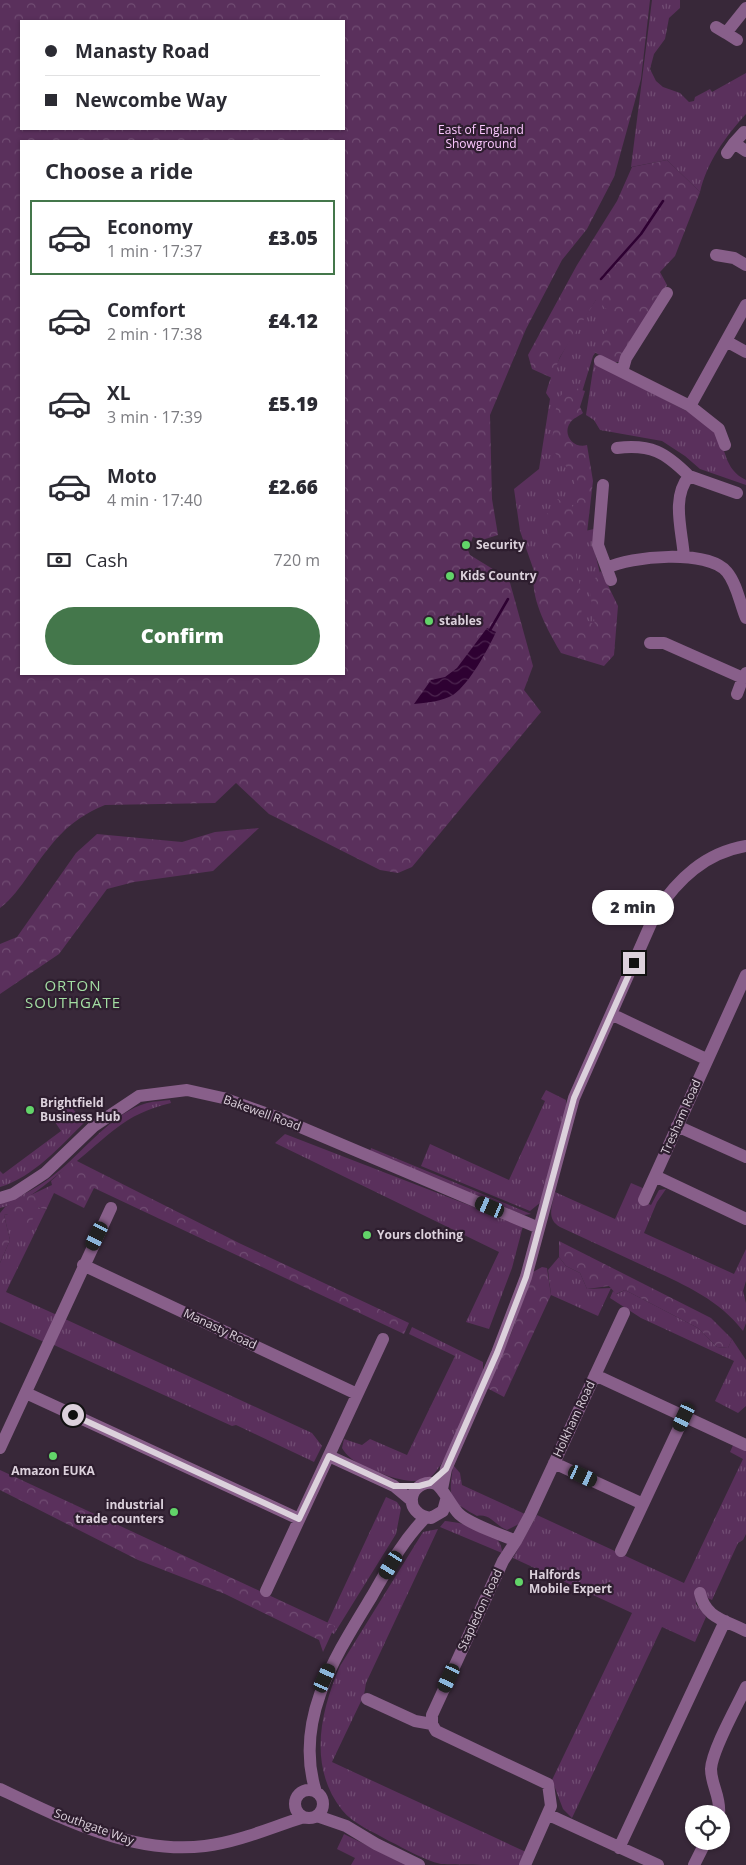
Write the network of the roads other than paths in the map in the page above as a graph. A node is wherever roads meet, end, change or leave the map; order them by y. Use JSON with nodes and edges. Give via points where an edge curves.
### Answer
{"nodes":[{"id":1,"x":746,"y":8,"type":"edge"},
{"id":2,"x":726,"y":33,"type":"dead end"},
{"id":3,"x":744,"y":132,"type":"dead end"},
{"id":4,"x":746,"y":150,"type":"edge"},
{"id":5,"x":716,"y":255,"type":"dead end"},
{"id":6,"x":746,"y":265,"type":"edge"},
{"id":7,"x":667,"y":293,"type":"dead end"},
{"id":8,"x":746,"y":305,"type":"edge"},
{"id":9,"x":726,"y":341,"type":"junction"},
{"id":10,"x":746,"y":352,"type":"edge"},
{"id":11,"x":600,"y":361,"type":"dead end"},
{"id":12,"x":622,"y":372,"type":"junction"},
{"id":13,"x":690,"y":406,"type":"junction"},
{"id":14,"x":725,"y":435,"type":"dead end"},
{"id":15,"x":617,"y":448,"type":"dead end"},
{"id":16,"x":689,"y":476,"type":"junction"},
{"id":17,"x":603,"y":485,"type":"dead end"},
{"id":18,"x":737,"y":492,"type":"dead end"},
{"id":19,"x":684,"y":557,"type":"junction"},
{"id":20,"x":746,"y":618,"type":"edge"},
{"id":21,"x":650,"y":643,"type":"dead end"},
{"id":22,"x":744,"y":676,"type":"edge"},
{"id":23,"x":737,"y":694,"type":"dead end"},
{"id":24,"x":746,"y":846,"type":"edge"},
{"id":25,"x":746,"y":975,"type":"edge"},
{"id":26,"x":612,"y":1014,"type":"junction"},
{"id":27,"x":706,"y":1058,"type":"junction"},
{"id":28,"x":676,"y":1126,"type":"junction"},
{"id":29,"x":746,"y":1157,"type":"edge"},
{"id":30,"x":655,"y":1176,"type":"junction"},
{"id":31,"x":0,"y":1198,"type":"edge"},
{"id":32,"x":644,"y":1200,"type":"dead end"},
{"id":33,"x":111,"y":1208,"type":"dead end"},
{"id":34,"x":746,"y":1219,"type":"edge"},
{"id":35,"x":539,"y":1228,"type":"junction"},
{"id":36,"x":83,"y":1265,"type":"junction"},
{"id":37,"x":624,"y":1313,"type":"dead end"},
{"id":38,"x":383,"y":1339,"type":"dead end"},
{"id":39,"x":595,"y":1375,"type":"junction"},
{"id":40,"x":26,"y":1393,"type":"junction"},
{"id":41,"x":357,"y":1394,"type":"junction"},
{"id":42,"x":684,"y":1417,"type":"junction"},
{"id":43,"x":746,"y":1445,"type":"edge"},
{"id":44,"x":0,"y":1448,"type":"edge"},
{"id":45,"x":329,"y":1456,"type":"junction"},
{"id":46,"x":554,"y":1463,"type":"junction"},
{"id":47,"x":446,"y":1469,"type":"junction"},
{"id":48,"x":424,"y":1485,"type":"junction"},
{"id":49,"x":394,"y":1486,"type":"junction"},
{"id":50,"x":444,"y":1494,"type":"junction"},
{"id":51,"x":643,"y":1504,"type":"junction"},
{"id":52,"x":413,"y":1505,"type":"junction"},
{"id":53,"x":431,"y":1516,"type":"junction"},
{"id":54,"x":461,"y":1516,"type":"junction"},
{"id":55,"x":299,"y":1519,"type":"junction"},
{"id":56,"x":410,"y":1534,"type":"junction"},
{"id":57,"x":516,"y":1541,"type":"junction"},
{"id":58,"x":621,"y":1551,"type":"dead end"},
{"id":59,"x":266,"y":1591,"type":"dead end"},
{"id":60,"x":700,"y":1593,"type":"dead end"},
{"id":61,"x":725,"y":1621,"type":"junction"},
{"id":62,"x":746,"y":1631,"type":"edge"},
{"id":63,"x":746,"y":1687,"type":"edge"},
{"id":64,"x":367,"y":1699,"type":"dead end"},
{"id":65,"x":432,"y":1724,"type":"junction"},
{"id":66,"x":309,"y":1764,"type":"junction"},
{"id":67,"x":0,"y":1789,"type":"edge"},
{"id":68,"x":320,"y":1797,"type":"junction"},
{"id":69,"x":297,"y":1799,"type":"junction"},
{"id":70,"x":720,"y":1805,"type":"edge"},
{"id":71,"x":548,"y":1816,"type":"junction"},
{"id":72,"x":310,"y":1817,"type":"junction"},
{"id":73,"x":278,"y":1825,"type":"junction"},
{"id":74,"x":346,"y":1826,"type":"junction"},
{"id":75,"x":619,"y":1848,"type":"junction"},
{"id":76,"x":702,"y":1850,"type":"edge"},
{"id":77,"x":419,"y":1865,"type":"edge"},
{"id":78,"x":525,"y":1865,"type":"edge"},
{"id":79,"x":658,"y":1865,"type":"edge"},
{"id":80,"x":694,"y":1865,"type":"edge"}],
"edges":[{"from":1,"to":2,"type":"street"},
{"from":3,"to":4,"type":"street","via":[[731,148]]},
{"from":5,"to":6,"type":"street","via":[[734,258]]},
{"from":7,"to":12,"type":"street","via":[[626,358]]},
{"from":8,"to":9,"type":"street"},
{"from":9,"to":10,"type":"street"},
{"from":9,"to":13,"type":"street"},
{"from":11,"to":12,"type":"street"},
{"from":12,"to":13,"type":"street"},
{"from":13,"to":14,"type":"street"},
{"from":15,"to":16,"type":"street","via":[[637,446],[659,450]]},
{"from":16,"to":18,"type":"street"},
{"from":16,"to":19,"type":"street","via":[[681,486],[678,503]]},
{"from":17,"to":19,"type":"street","via":[[598,545],[609,574],[624,562]]},
{"from":19,"to":20,"type":"street","via":[[706,560],[727,572]]},
{"from":21,"to":22,"type":"street","via":[[664,643]]},
{"from":22,"to":23,"type":"street"},
{"from":24,"to":26,"type":"street","via":[[710,857],[688,872],[668,894],[656,912]]},
{"from":25,"to":27,"type":"street","name":"Tresham Road"},
{"from":26,"to":27,"type":"street"},
{"from":26,"to":35,"type":"street","via":[[574,1098]]},
{"from":27,"to":28,"type":"street","name":"Tresham Road"},
{"from":28,"to":29,"type":"street"},
{"from":28,"to":30,"type":"street","name":"Tresham Road"},
{"from":30,"to":32,"type":"street","name":"Tresham Road"},
{"from":30,"to":34,"type":"street"},
{"from":31,"to":35,"type":"street","name":"Bakewell Road","via":[[45,1173],[94,1126],[139,1096],[187,1090],[223,1098],[278,1118]]},
{"from":33,"to":36,"type":"street"},
{"from":35,"to":47,"type":"street","via":[[526,1277],[497,1353]]},
{"from":36,"to":40,"type":"street"},
{"from":36,"to":41,"type":"street","name":"Manasty Road"},
{"from":37,"to":39,"type":"street","name":"Holkham Road"},
{"from":38,"to":41,"type":"street"},
{"from":39,"to":42,"type":"street","name":"Holkham Road"},
{"from":39,"to":46,"type":"street","name":"Holkham Road"},
{"from":40,"to":44,"type":"street"},
{"from":40,"to":55,"type":"street"},
{"from":41,"to":45,"type":"street"},
{"from":42,"to":43,"type":"street","name":"Holkham Road"},
{"from":42,"to":51,"type":"street"},
{"from":45,"to":49,"type":"street"},
{"from":45,"to":55,"type":"street"},
{"from":46,"to":51,"type":"street","name":"Holkham Road"},
{"from":46,"to":57,"type":"street","name":"Holkham Road"},
{"from":47,"to":48,"type":"street"},
{"from":47,"to":50,"type":"street"},
{"from":48,"to":49,"type":"street"},
{"from":48,"to":50,"type":"street"},
{"from":48,"to":52,"type":"street","via":[[412,1496]]},
{"from":49,"to":52,"type":"street"},
{"from":50,"to":53,"type":"street","via":[[443,1511]]},
{"from":50,"to":54,"type":"street"},
{"from":51,"to":58,"type":"street"},
{"from":52,"to":53,"type":"street"},
{"from":52,"to":56,"type":"street"},
{"from":53,"to":54,"type":"street"},
{"from":53,"to":56,"type":"street"},
{"from":54,"to":57,"type":"street"},
{"from":55,"to":59,"type":"street"},
{"from":56,"to":66,"type":"street","via":[[343,1644],[320,1690]]},
{"from":57,"to":65,"type":"street","name":"Stapledon Road","via":[[503,1561],[432,1715]]},
{"from":60,"to":61,"type":"street","via":[[708,1612]]},
{"from":61,"to":62,"type":"street"},
{"from":61,"to":75,"type":"street"},
{"from":63,"to":70,"type":"street","via":[[712,1760],[712,1778]]},
{"from":64,"to":65,"type":"street","via":[[415,1721]]},
{"from":65,"to":71,"type":"street","via":[[436,1731],[548,1784],[551,1794]]},
{"from":66,"to":68,"type":"street"},
{"from":66,"to":69,"type":"street"},
{"from":67,"to":73,"type":"street","name":"Southgate Way","via":[[134,1843],[172,1848],[207,1846]]},
{"from":68,"to":69,"type":"street","via":[[308,1790]]},
{"from":68,"to":72,"type":"street","via":[[322,1810]]},
{"from":68,"to":74,"type":"street"},
{"from":69,"to":72,"type":"street","via":[[297,1812]]},
{"from":69,"to":73,"type":"street"},
{"from":71,"to":75,"type":"street"},
{"from":71,"to":78,"type":"street"},
{"from":72,"to":73,"type":"street","name":"Southgate Way"},
{"from":72,"to":74,"type":"street"},
{"from":74,"to":77,"type":"street"},
{"from":75,"to":79,"type":"street"},
{"from":76,"to":80,"type":"street"}]}
